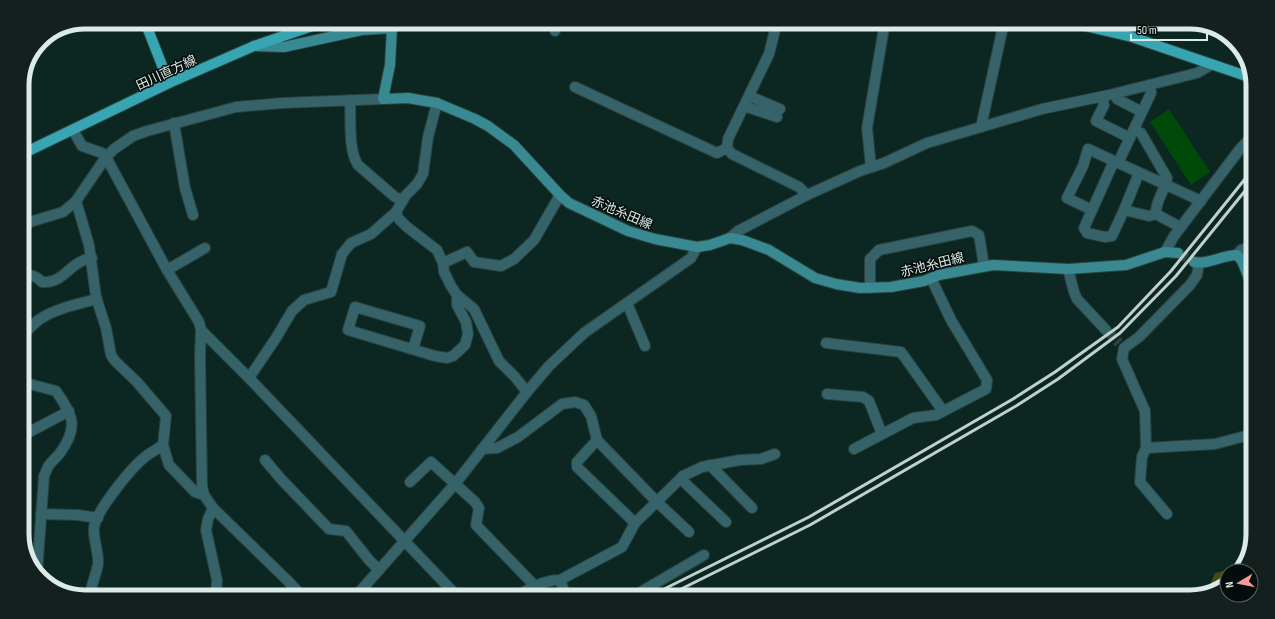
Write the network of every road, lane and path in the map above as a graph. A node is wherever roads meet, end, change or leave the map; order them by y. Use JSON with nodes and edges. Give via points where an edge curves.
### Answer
{"nodes":[{"id":1,"x":148,"y":29,"type":"edge"},
{"id":2,"x":304,"y":29,"type":"edge"},
{"id":3,"x":369,"y":29,"type":"edge"},
{"id":4,"x":395,"y":29,"type":"edge"},
{"id":5,"x":775,"y":29,"type":"edge"},
{"id":6,"x":884,"y":29,"type":"edge"},
{"id":7,"x":1002,"y":29,"type":"edge"},
{"id":8,"x":1098,"y":29,"type":"edge"},
{"id":9,"x":254,"y":46,"type":"junction"},
{"id":10,"x":1211,"y":65,"type":"junction"},
{"id":11,"x":1245,"y":76,"type":"edge"},
{"id":12,"x":169,"y":83,"type":"junction"},
{"id":13,"x":1150,"y":85,"type":"junction"},
{"id":14,"x":574,"y":87,"type":"dead end"},
{"id":15,"x":1116,"y":94,"type":"junction"},
{"id":16,"x":1102,"y":97,"type":"junction"},
{"id":17,"x":383,"y":99,"type":"junction"},
{"id":18,"x":350,"y":100,"type":"junction"},
{"id":19,"x":746,"y":101,"type":"junction"},
{"id":20,"x":437,"y":103,"type":"junction"},
{"id":21,"x":1142,"y":112,"type":"junction"},
{"id":22,"x":778,"y":113,"type":"dead end"},
{"id":23,"x":174,"y":124,"type":"junction"},
{"id":24,"x":980,"y":127,"type":"junction"},
{"id":25,"x":73,"y":130,"type":"junction"},
{"id":26,"x":1132,"y":134,"type":"junction"},
{"id":27,"x":1246,"y":143,"type":"edge"},
{"id":28,"x":727,"y":148,"type":"junction"},
{"id":29,"x":29,"y":151,"type":"edge"},
{"id":30,"x":106,"y":157,"type":"junction"},
{"id":31,"x":1116,"y":162,"type":"junction"},
{"id":32,"x":871,"y":167,"type":"junction"},
{"id":33,"x":1139,"y":173,"type":"junction"},
{"id":34,"x":1166,"y":185,"type":"junction"},
{"id":35,"x":560,"y":195,"type":"junction"},
{"id":36,"x":807,"y":195,"type":"junction"},
{"id":37,"x":403,"y":200,"type":"junction"},
{"id":38,"x":76,"y":201,"type":"junction"},
{"id":39,"x":1200,"y":201,"type":"junction"},
{"id":40,"x":1092,"y":210,"type":"junction"},
{"id":41,"x":1124,"y":210,"type":"junction"},
{"id":42,"x":396,"y":212,"type":"junction"},
{"id":43,"x":1156,"y":214,"type":"junction"},
{"id":44,"x":194,"y":215,"type":"dead end"},
{"id":45,"x":29,"y":222,"type":"edge"},
{"id":46,"x":1180,"y":227,"type":"junction"},
{"id":47,"x":730,"y":238,"type":"junction"},
{"id":48,"x":697,"y":247,"type":"junction"},
{"id":49,"x":205,"y":248,"type":"dead end"},
{"id":50,"x":1246,"y":248,"type":"edge"},
{"id":51,"x":1165,"y":252,"type":"junction"},
{"id":52,"x":1178,"y":253,"type":"tunnel mouth"},
{"id":53,"x":1236,"y":255,"type":"junction"},
{"id":54,"x":92,"y":258,"type":"junction"},
{"id":55,"x":443,"y":263,"type":"junction"},
{"id":56,"x":1197,"y":263,"type":"joint"},
{"id":57,"x":984,"y":266,"type":"junction"},
{"id":58,"x":1068,"y":269,"type":"junction"},
{"id":59,"x":167,"y":270,"type":"junction"},
{"id":60,"x":1246,"y":270,"type":"edge"},
{"id":61,"x":29,"y":274,"type":"edge"},
{"id":62,"x":931,"y":278,"type":"junction"},
{"id":63,"x":870,"y":288,"type":"junction"},
{"id":64,"x":457,"y":295,"type":"junction"},
{"id":65,"x":97,"y":299,"type":"junction"},
{"id":66,"x":628,"y":303,"type":"junction"},
{"id":67,"x":29,"y":329,"type":"edge"},
{"id":68,"x":201,"y":330,"type":"junction"},
{"id":69,"x":1106,"y":330,"type":"tunnel mouth"},
{"id":70,"x":826,"y":343,"type":"dead end"},
{"id":71,"x":645,"y":346,"type":"dead end"},
{"id":72,"x":413,"y":349,"type":"junction"},
{"id":73,"x":249,"y":378,"type":"junction"},
{"id":74,"x":29,"y":384,"type":"edge"},
{"id":75,"x":527,"y":392,"type":"junction"},
{"id":76,"x":827,"y":394,"type":"dead end"},
{"id":77,"x":69,"y":411,"type":"junction"},
{"id":78,"x":943,"y":411,"type":"junction"},
{"id":79,"x":29,"y":432,"type":"edge"},
{"id":80,"x":882,"y":434,"type":"junction"},
{"id":81,"x":1246,"y":436,"type":"edge"},
{"id":82,"x":597,"y":440,"type":"junction"},
{"id":83,"x":163,"y":445,"type":"junction"},
{"id":84,"x":1146,"y":448,"type":"junction"},
{"id":85,"x":482,"y":449,"type":"junction"},
{"id":86,"x":854,"y":449,"type":"dead end"},
{"id":87,"x":774,"y":454,"type":"dead end"},
{"id":88,"x":265,"y":460,"type":"dead end"},
{"id":89,"x":710,"y":465,"type":"junction"},
{"id":90,"x":683,"y":476,"type":"junction"},
{"id":91,"x":410,"y":482,"type":"dead end"},
{"id":92,"x":455,"y":484,"type":"junction"},
{"id":93,"x":204,"y":495,"type":"junction"},
{"id":94,"x":656,"y":501,"type":"junction"},
{"id":95,"x":213,"y":508,"type":"junction"},
{"id":96,"x":752,"y":508,"type":"dead end"},
{"id":97,"x":41,"y":514,"type":"junction"},
{"id":98,"x":1167,"y":514,"type":"dead end"},
{"id":99,"x":98,"y":518,"type":"junction"},
{"id":100,"x":726,"y":522,"type":"dead end"},
{"id":101,"x":635,"y":523,"type":"junction"},
{"id":102,"x":689,"y":532,"type":"dead end"},
{"id":103,"x":405,"y":541,"type":"junction"},
{"id":104,"x":704,"y":555,"type":"dead end"},
{"id":105,"x":38,"y":564,"type":"edge"},
{"id":106,"x":379,"y":570,"type":"junction"},
{"id":107,"x":560,"y":580,"type":"junction"},
{"id":108,"x":535,"y":586,"type":"junction"},
{"id":109,"x":91,"y":590,"type":"edge"},
{"id":110,"x":216,"y":590,"type":"edge"},
{"id":111,"x":296,"y":590,"type":"edge"},
{"id":112,"x":361,"y":590,"type":"edge"},
{"id":113,"x":451,"y":590,"type":"edge"},
{"id":114,"x":528,"y":590,"type":"edge"},
{"id":115,"x":564,"y":590,"type":"edge"},
{"id":116,"x":644,"y":590,"type":"edge"}],
"edges":[{"from":1,"to":12,"type":"main road"},
{"from":2,"to":9,"type":"main road","name":"田川直方線"},
{"from":3,"to":9,"type":"main road","via":[[284,47]]},
{"from":4,"to":17,"type":"main road"},
{"from":5,"to":19,"type":"street","via":[[769,54]]},
{"from":6,"to":32,"type":"street","via":[[868,128]]},
{"from":7,"to":24,"type":"street"},
{"from":8,"to":10,"type":"main road","via":[[1132,37]]},
{"from":9,"to":12,"type":"main road","name":"田川直方線"},
{"from":10,"to":11,"type":"main road"},
{"from":10,"to":13,"type":"street","via":[[1197,73]]},
{"from":12,"to":25,"type":"main road","name":"田川直方線"},
{"from":13,"to":15,"type":"street"},
{"from":13,"to":21,"type":"street","via":[[1151,93]]},
{"from":14,"to":28,"type":"street","via":[[716,154]]},
{"from":15,"to":16,"type":"street"},
{"from":15,"to":21,"type":"street","via":[[1117,99]]},
{"from":16,"to":24,"type":"street","via":[[1042,109]]},
{"from":16,"to":26,"type":"street","via":[[1104,105],[1096,121]]},
{"from":17,"to":18,"type":"street"},
{"from":17,"to":20,"type":"main road","name":"赤池糸田線","via":[[408,98]]},
{"from":18,"to":23,"type":"street","via":[[236,107]]},
{"from":18,"to":37,"type":"street","via":[[354,160],[395,197]]},
{"from":19,"to":22,"type":"street"},
{"from":19,"to":28,"type":"street","via":[[728,139]]},
{"from":20,"to":35,"type":"main road","name":"赤池糸田線","via":[[488,126],[514,145]]},
{"from":20,"to":37,"type":"street","via":[[428,137],[423,174]]},
{"from":21,"to":26,"type":"street"},
{"from":23,"to":30,"type":"street","via":[[133,136]]},
{"from":23,"to":44,"type":"street","via":[[186,188]]},
{"from":24,"to":32,"type":"street","via":[[927,143]]},
{"from":25,"to":29,"type":"main road","name":"田川直方線"},
{"from":25,"to":30,"type":"street","via":[[82,146]]},
{"from":26,"to":31,"type":"street"},
{"from":26,"to":34,"type":"street","via":[[1141,133],[1167,178]]},
{"from":27,"to":39,"type":"street"},
{"from":28,"to":36,"type":"street","via":[[732,154],[799,187]]},
{"from":30,"to":38,"type":"street"},
{"from":30,"to":59,"type":"street"},
{"from":31,"to":33,"type":"street"},
{"from":31,"to":40,"type":"street"},
{"from":31,"to":40,"type":"street","via":[[1088,149],[1083,166],[1067,198]]},
{"from":32,"to":36,"type":"street"},
{"from":33,"to":34,"type":"street"},
{"from":33,"to":41,"type":"street"},
{"from":34,"to":39,"type":"street"},
{"from":34,"to":43,"type":"street","via":[[1155,208]]},
{"from":35,"to":48,"type":"main road","name":"赤池糸田線","via":[[569,203],[628,231]]},
{"from":35,"to":55,"type":"street","via":[[534,240],[514,259],[501,266],[474,262],[467,252]]},
{"from":36,"to":47,"type":"street","via":[[738,231]]},
{"from":37,"to":42,"type":"street"},
{"from":38,"to":45,"type":"street","via":[[63,212]]},
{"from":38,"to":54,"type":"street"},
{"from":39,"to":46,"type":"street"},
{"from":40,"to":41,"type":"street","via":[[1084,228],[1087,233],[1105,237],[1112,236]]},
{"from":41,"to":43,"type":"street","via":[[1149,216]]},
{"from":42,"to":55,"type":"street","via":[[407,227],[437,250]]},
{"from":42,"to":73,"type":"street","via":[[371,234],[352,243],[342,254],[331,292],[304,300],[292,311]]},
{"from":43,"to":46,"type":"street"},
{"from":46,"to":51,"type":"street"},
{"from":47,"to":48,"type":"main road","name":"赤池糸田線"},
{"from":47,"to":63,"type":"main road","name":"赤池糸田線","via":[[769,250],[815,278],[836,284]]},
{"from":48,"to":66,"type":"street","via":[[691,258]]},
{"from":49,"to":59,"type":"street"},
{"from":50,"to":53,"type":"street"},
{"from":51,"to":52,"type":"main road","name":"赤池糸田線"},
{"from":51,"to":58,"type":"main road","name":"赤池糸田線","via":[[1126,264]]},
{"from":53,"to":56,"type":"main road"},
{"from":53,"to":60,"type":"main road","via":[[1242,260]]},
{"from":54,"to":61,"type":"street","via":[[81,261],[59,278],[47,283]]},
{"from":54,"to":65,"type":"street"},
{"from":55,"to":64,"type":"street","via":[[444,272]]},
{"from":56,"to":84,"type":"street","via":[[1196,275],[1190,285],[1139,336],[1121,345],[1122,360],[1145,411]]},
{"from":57,"to":58,"type":"main road","name":"赤池糸田線"},
{"from":57,"to":62,"type":"main road","name":"赤池糸田線"},
{"from":57,"to":63,"type":"street","via":[[979,236],[972,231],[879,250],[870,259]]},
{"from":58,"to":69,"type":"street","via":[[1077,299]]},
{"from":59,"to":68,"type":"street","via":[[199,322]]},
{"from":62,"to":63,"type":"main road","name":"赤池糸田線","via":[[891,287]]},
{"from":62,"to":78,"type":"street","via":[[951,320],[987,380],[986,389]]},
{"from":64,"to":72,"type":"street","via":[[457,305],[466,322],[468,334],[465,345],[447,358]]},
{"from":64,"to":75,"type":"street","via":[[474,309],[499,361]]},
{"from":65,"to":67,"type":"street","via":[[50,314],[39,319]]},
{"from":65,"to":83,"type":"street","via":[[111,355],[166,416]]},
{"from":66,"to":71,"type":"street"},
{"from":66,"to":75,"type":"street","via":[[584,333],[549,366]]},
{"from":68,"to":73,"type":"street"},
{"from":68,"to":93,"type":"street"},
{"from":70,"to":78,"type":"street","via":[[901,352]]},
{"from":72,"to":72,"type":"street","via":[[348,330],[355,307],[420,326]]},
{"from":73,"to":103,"type":"street"},
{"from":74,"to":77,"type":"street","via":[[56,390]]},
{"from":75,"to":85,"type":"street"},
{"from":76,"to":80,"type":"street","via":[[863,397],[869,401]]},
{"from":77,"to":79,"type":"street"},
{"from":77,"to":97,"type":"street","via":[[72,433],[44,476]]},
{"from":78,"to":80,"type":"street","via":[[936,415],[913,418]]},
{"from":80,"to":86,"type":"street"},
{"from":81,"to":84,"type":"street","via":[[1215,444]]},
{"from":82,"to":85,"type":"street","via":[[591,416],[584,405],[575,402],[562,404],[518,437],[497,448]]},
{"from":82,"to":94,"type":"street"},
{"from":82,"to":101,"type":"street","via":[[577,462],[577,467]]},
{"from":83,"to":93,"type":"street","via":[[169,465],[195,492]]},
{"from":83,"to":99,"type":"street","via":[[145,457],[119,485]]},
{"from":84,"to":98,"type":"street","via":[[1142,457],[1140,482]]},
{"from":85,"to":92,"type":"street"},
{"from":87,"to":89,"type":"street","via":[[761,459]]},
{"from":88,"to":106,"type":"street","via":[[329,529],[346,531]]},
{"from":89,"to":90,"type":"street"},
{"from":89,"to":96,"type":"street"},
{"from":90,"to":94,"type":"street"},
{"from":90,"to":100,"type":"street","via":[[684,482]]},
{"from":91,"to":92,"type":"street","via":[[431,462]]},
{"from":92,"to":103,"type":"street"},
{"from":92,"to":108,"type":"street","via":[[479,508],[476,526]]},
{"from":93,"to":95,"type":"street"},
{"from":94,"to":101,"type":"street"},
{"from":94,"to":102,"type":"street"},
{"from":95,"to":110,"type":"street","via":[[206,530],[217,580]]},
{"from":95,"to":111,"type":"street"},
{"from":97,"to":99,"type":"street"},
{"from":97,"to":105,"type":"street"},
{"from":99,"to":109,"type":"street","via":[[94,526],[98,565]]},
{"from":101,"to":107,"type":"street","via":[[622,546]]},
{"from":103,"to":106,"type":"street"},
{"from":103,"to":113,"type":"street"},
{"from":104,"to":116,"type":"street"},
{"from":106,"to":112,"type":"street"},
{"from":107,"to":108,"type":"street","via":[[550,580]]},
{"from":107,"to":115,"type":"street"},
{"from":108,"to":114,"type":"street"}]}
